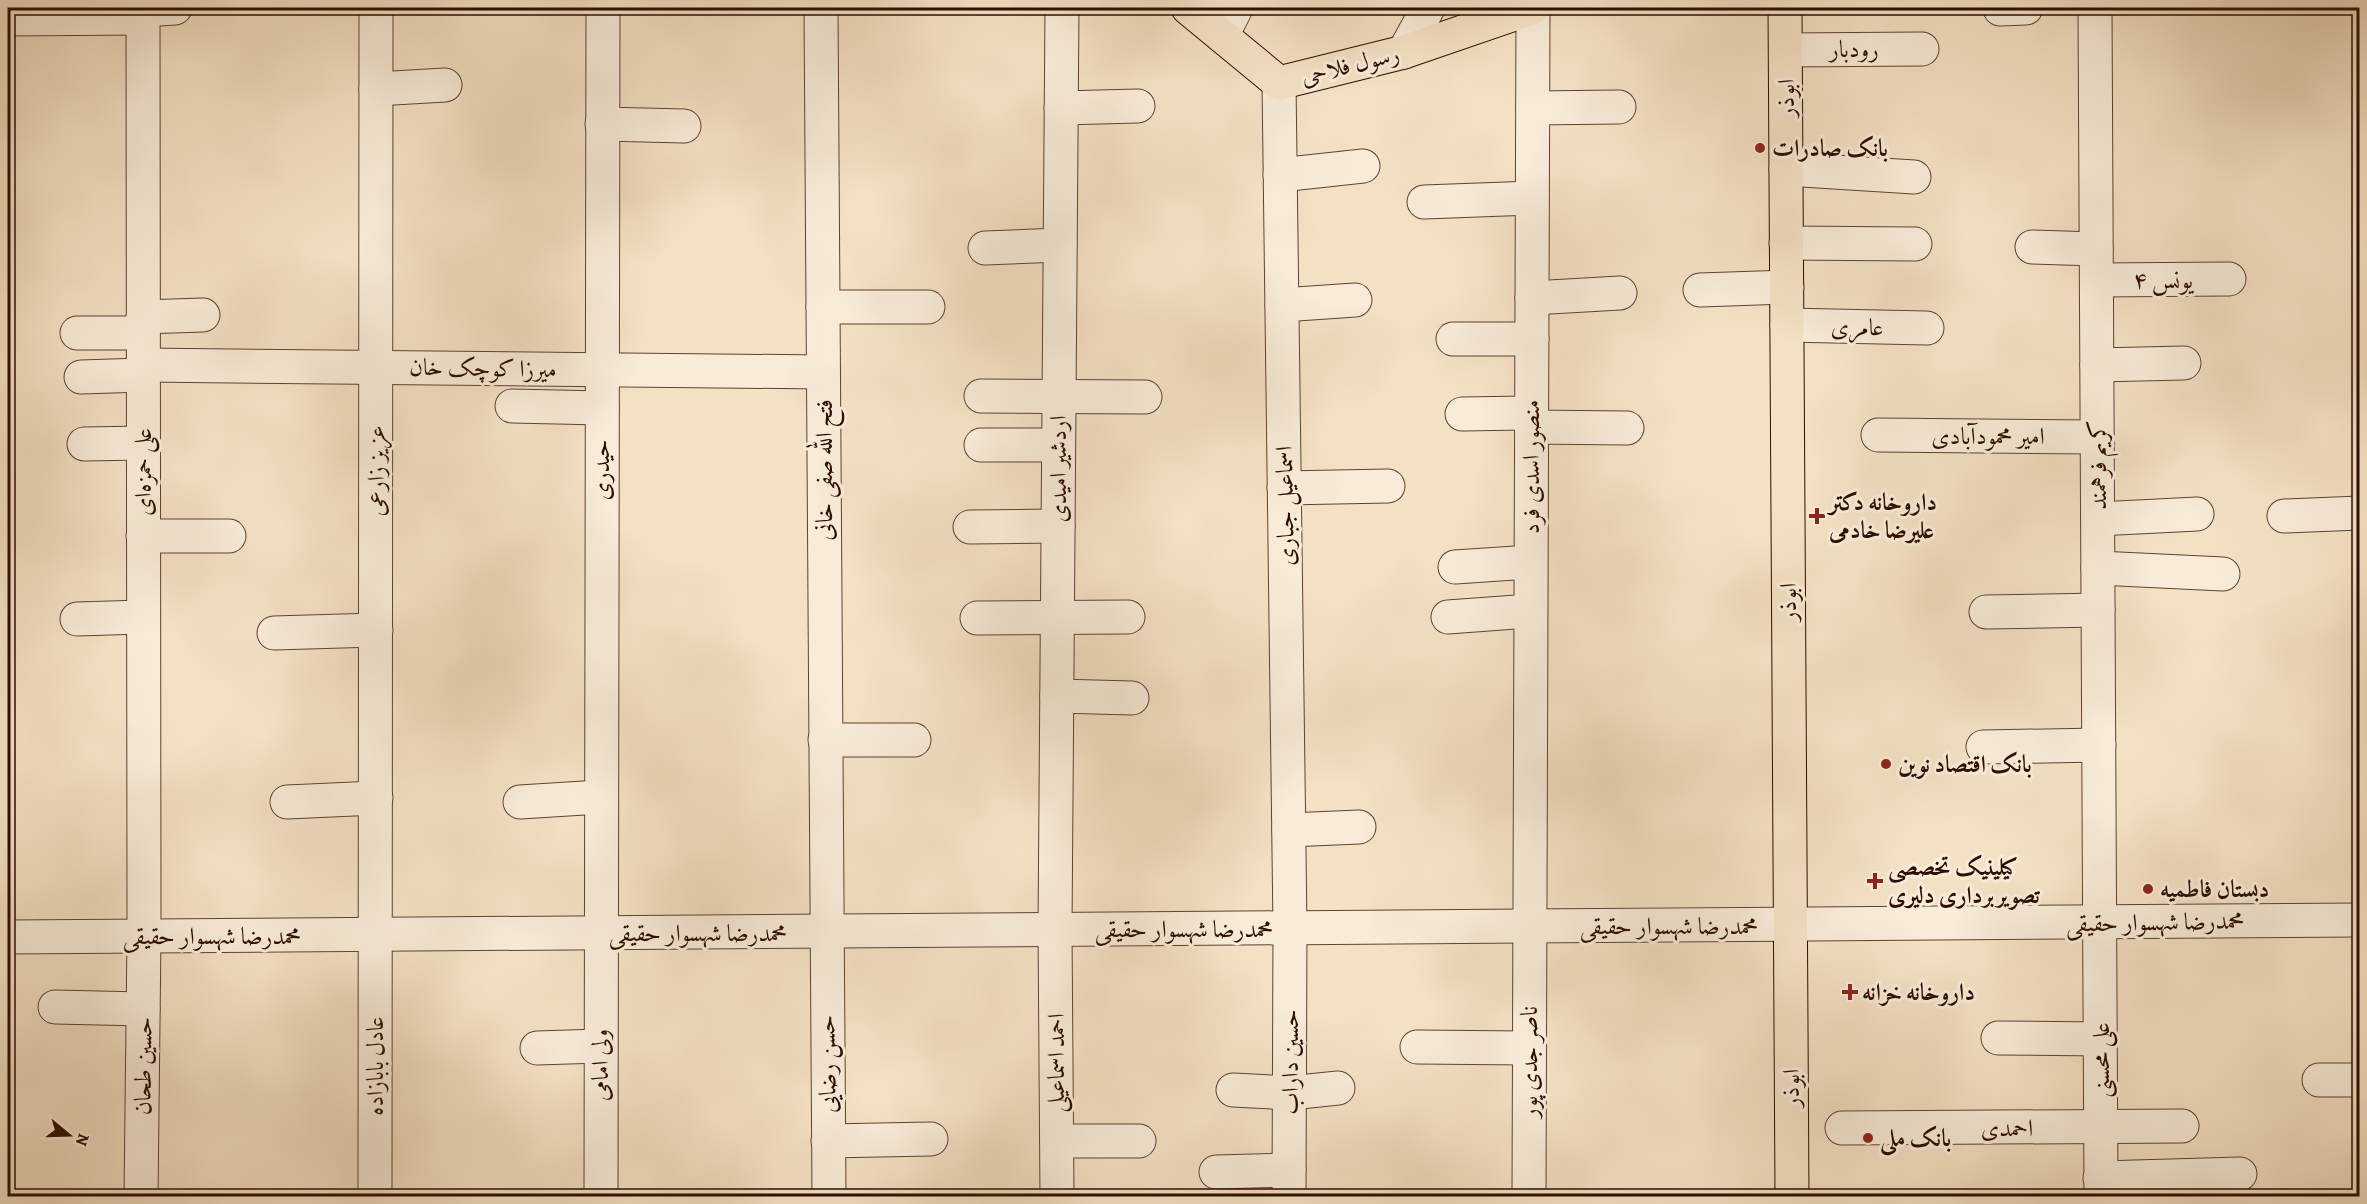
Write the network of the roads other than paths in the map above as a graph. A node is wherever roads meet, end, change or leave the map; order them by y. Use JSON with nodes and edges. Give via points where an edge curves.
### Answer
{"nodes":[{"id":1,"x":175,"y":8,"type":"edge"},
{"id":2,"x":376,"y":8,"type":"edge"},
{"id":3,"x":603,"y":8,"type":"edge"},
{"id":4,"x":821,"y":8,"type":"edge"},
{"id":5,"x":1062,"y":8,"type":"edge"},
{"id":6,"x":1188,"y":8,"type":"edge"},
{"id":7,"x":1428,"y":8,"type":"edge"},
{"id":8,"x":1533,"y":8,"type":"edge"},
{"id":9,"x":1785,"y":8,"type":"edge"},
{"id":10,"x":2095,"y":8,"type":"edge"},
{"id":11,"x":143,"y":12,"type":"edge"},
{"id":12,"x":8,"y":19,"type":"edge"},
{"id":13,"x":1229,"y":22,"type":"edge"},
{"id":14,"x":1922,"y":49,"type":"dead end"},
{"id":15,"x":1786,"y":50,"type":"junction"},
{"id":16,"x":1404,"y":52,"type":"junction"},
{"id":17,"x":1279,"y":83,"type":"junction"},
{"id":18,"x":445,"y":85,"type":"dead end"},
{"id":19,"x":376,"y":89,"type":"junction"},
{"id":20,"x":1138,"y":106,"type":"dead end"},
{"id":21,"x":1619,"y":107,"type":"dead end"},
{"id":22,"x":1061,"y":108,"type":"junction"},
{"id":23,"x":1533,"y":108,"type":"junction"},
{"id":24,"x":602,"y":124,"type":"junction"},
{"id":25,"x":684,"y":126,"type":"dead end"},
{"id":26,"x":1364,"y":166,"type":"dead end"},
{"id":27,"x":1786,"y":169,"type":"junction"},
{"id":28,"x":1280,"y":175,"type":"junction"},
{"id":29,"x":1914,"y":177,"type":"dead end"},
{"id":30,"x":1532,"y":198,"type":"junction"},
{"id":31,"x":1424,"y":202,"type":"dead end"},
{"id":32,"x":1786,"y":243,"type":"junction"},
{"id":33,"x":1915,"y":244,"type":"dead end"},
{"id":34,"x":1060,"y":245,"type":"junction"},
{"id":35,"x":2032,"y":247,"type":"dead end"},
{"id":36,"x":985,"y":248,"type":"dead end"},
{"id":37,"x":2096,"y":264,"type":"junction"},
{"id":38,"x":2229,"y":279,"type":"dead end"},
{"id":39,"x":1787,"y":287,"type":"junction"},
{"id":40,"x":1700,"y":290,"type":"dead end"},
{"id":41,"x":1620,"y":293,"type":"dead end"},
{"id":42,"x":1532,"y":298,"type":"junction"},
{"id":43,"x":1355,"y":300,"type":"dead end"},
{"id":44,"x":1282,"y":305,"type":"junction"},
{"id":45,"x":823,"y":308,"type":"junction"},
{"id":46,"x":928,"y":308,"type":"dead end"},
{"id":47,"x":203,"y":315,"type":"dead end"},
{"id":48,"x":1787,"y":325,"type":"junction"},
{"id":49,"x":1927,"y":328,"type":"dead end"},
{"id":50,"x":77,"y":333,"type":"dead end"},
{"id":51,"x":1453,"y":339,"type":"dead end"},
{"id":52,"x":1532,"y":339,"type":"junction"},
{"id":53,"x":143,"y":348,"type":"junction"},
{"id":54,"x":2184,"y":363,"type":"dead end"},
{"id":55,"x":2097,"y":365,"type":"junction"},
{"id":56,"x":376,"y":367,"type":"junction"},
{"id":57,"x":602,"y":370,"type":"junction"},
{"id":58,"x":823,"y":372,"type":"junction"},
{"id":59,"x":81,"y":377,"type":"dead end"},
{"id":60,"x":981,"y":396,"type":"dead end"},
{"id":61,"x":1059,"y":396,"type":"junction"},
{"id":62,"x":1145,"y":397,"type":"dead end"},
{"id":63,"x":512,"y":406,"type":"dead end"},
{"id":64,"x":602,"y":408,"type":"junction"},
{"id":65,"x":1462,"y":414,"type":"dead end"},
{"id":66,"x":1531,"y":420,"type":"junction"},
{"id":67,"x":1627,"y":428,"type":"dead end"},
{"id":68,"x":1878,"y":435,"type":"dead end"},
{"id":69,"x":2097,"y":437,"type":"junction"},
{"id":70,"x":143,"y":443,"type":"junction"},
{"id":71,"x":84,"y":444,"type":"dead end"},
{"id":72,"x":981,"y":445,"type":"dead end"},
{"id":73,"x":1058,"y":445,"type":"junction"},
{"id":74,"x":1388,"y":486,"type":"dead end"},
{"id":75,"x":1284,"y":488,"type":"junction"},
{"id":76,"x":2360,"y":513,"type":"edge"},
{"id":77,"x":2197,"y":514,"type":"dead end"},
{"id":78,"x":2284,"y":516,"type":"dead end"},
{"id":79,"x":2098,"y":519,"type":"junction"},
{"id":80,"x":1058,"y":526,"type":"junction"},
{"id":81,"x":970,"y":527,"type":"dead end"},
{"id":82,"x":143,"y":536,"type":"junction"},
{"id":83,"x":229,"y":536,"type":"dead end"},
{"id":84,"x":1530,"y":562,"type":"junction"},
{"id":85,"x":1455,"y":567,"type":"dead end"},
{"id":86,"x":2098,"y":568,"type":"junction"},
{"id":87,"x":2223,"y":574,"type":"dead end"},
{"id":88,"x":2098,"y":610,"type":"junction"},
{"id":89,"x":1530,"y":611,"type":"junction"},
{"id":90,"x":1986,"y":612,"type":"dead end"},
{"id":91,"x":143,"y":616,"type":"junction"},
{"id":92,"x":1057,"y":617,"type":"junction"},
{"id":93,"x":1128,"y":617,"type":"dead end"},
{"id":94,"x":1448,"y":617,"type":"dead end"},
{"id":95,"x":977,"y":618,"type":"dead end"},
{"id":96,"x":77,"y":619,"type":"dead end"},
{"id":97,"x":376,"y":630,"type":"junction"},
{"id":98,"x":274,"y":633,"type":"dead end"},
{"id":99,"x":1057,"y":696,"type":"junction"},
{"id":100,"x":1132,"y":698,"type":"dead end"},
{"id":101,"x":825,"y":740,"type":"junction"},
{"id":102,"x":914,"y":740,"type":"dead end"},
{"id":103,"x":2099,"y":745,"type":"junction"},
{"id":104,"x":1983,"y":747,"type":"dead end"},
{"id":105,"x":600,"y":797,"type":"junction"},
{"id":106,"x":376,"y":798,"type":"junction"},
{"id":107,"x":287,"y":802,"type":"dead end"},
{"id":108,"x":520,"y":802,"type":"dead end"},
{"id":109,"x":1359,"y":827,"type":"dead end"},
{"id":110,"x":1289,"y":830,"type":"junction"},
{"id":111,"x":2360,"y":920,"type":"edge"},
{"id":112,"x":2100,"y":923,"type":"junction"},
{"id":113,"x":1790,"y":925,"type":"junction"},
{"id":114,"x":1529,"y":927,"type":"junction"},
{"id":115,"x":1290,"y":928,"type":"junction"},
{"id":116,"x":1055,"y":930,"type":"junction"},
{"id":117,"x":826,"y":932,"type":"junction"},
{"id":118,"x":599,"y":933,"type":"junction"},
{"id":119,"x":376,"y":935,"type":"junction"},
{"id":120,"x":144,"y":936,"type":"junction"},
{"id":121,"x":8,"y":937,"type":"edge"},
{"id":122,"x":55,"y":1006,"type":"dead end"},
{"id":123,"x":143,"y":1010,"type":"junction"},
{"id":124,"x":1998,"y":1038,"type":"dead end"},
{"id":125,"x":2100,"y":1039,"type":"junction"},
{"id":126,"x":600,"y":1046,"type":"junction"},
{"id":127,"x":1417,"y":1047,"type":"dead end"},
{"id":128,"x":537,"y":1048,"type":"dead end"},
{"id":129,"x":1529,"y":1048,"type":"junction"},
{"id":130,"x":2319,"y":1080,"type":"dead end"},
{"id":131,"x":2360,"y":1080,"type":"edge"},
{"id":132,"x":1338,"y":1088,"type":"dead end"},
{"id":133,"x":1233,"y":1090,"type":"dead end"},
{"id":134,"x":1290,"y":1093,"type":"junction"},
{"id":135,"x":2182,"y":1126,"type":"dead end"},
{"id":136,"x":1842,"y":1128,"type":"dead end"},
{"id":137,"x":2101,"y":1128,"type":"junction"},
{"id":138,"x":931,"y":1139,"type":"dead end"},
{"id":139,"x":828,"y":1141,"type":"junction"},
{"id":140,"x":1139,"y":1141,"type":"dead end"},
{"id":141,"x":1057,"y":1142,"type":"junction"},
{"id":142,"x":1216,"y":1172,"type":"dead end"},
{"id":143,"x":2240,"y":1174,"type":"dead end"},
{"id":144,"x":1289,"y":1184,"type":"edge"},
{"id":145,"x":2100,"y":1188,"type":"edge"},
{"id":146,"x":141,"y":1197,"type":"edge"},
{"id":147,"x":375,"y":1197,"type":"edge"},
{"id":148,"x":601,"y":1197,"type":"edge"},
{"id":149,"x":829,"y":1197,"type":"edge"},
{"id":150,"x":1057,"y":1197,"type":"edge"},
{"id":151,"x":1529,"y":1197,"type":"edge"},
{"id":152,"x":1792,"y":1197,"type":"edge"}],
"edges":[{"from":1,"to":11,"type":"street"},
{"from":2,"to":19,"type":"street","name":"عزیز زارعی"},
{"from":3,"to":24,"type":"street","name":"حیدری"},
{"from":4,"to":45,"type":"street","name":"فتح الله صفی خانی"},
{"from":5,"to":22,"type":"street","name":"اردشیر امیدی"},
{"from":6,"to":13,"type":"main road","name":"رسول فلاحی"},
{"from":7,"to":16,"type":"street"},
{"from":8,"to":16,"type":"main road","name":"رسول فلاحی"},
{"from":8,"to":23,"type":"street","name":"منصور اسدی فرد"},
{"from":9,"to":15,"type":"main road","name":"ابوذر"},
{"from":10,"to":37,"type":"street","name":"کریم فرهمند"},
{"from":11,"to":12,"type":"street"},
{"from":11,"to":53,"type":"street","name":"علی حمزه‌ای"},
{"from":13,"to":17,"type":"main road","name":"رسول فلاحی"},
{"from":14,"to":15,"type":"street","name":"رودبار"},
{"from":15,"to":27,"type":"main road","name":"ابوذر"},
{"from":16,"to":17,"type":"main road","name":"رسول فلاحی"},
{"from":17,"to":28,"type":"street","name":"اسماعیل جباری"},
{"from":18,"to":19,"type":"street"},
{"from":19,"to":56,"type":"street","name":"عزیز زارعی"},
{"from":20,"to":22,"type":"street"},
{"from":21,"to":23,"type":"street"},
{"from":22,"to":34,"type":"street","name":"اردشیر امیدی"},
{"from":23,"to":30,"type":"street","name":"منصور اسدی فرد"},
{"from":24,"to":25,"type":"street"},
{"from":24,"to":57,"type":"street","name":"حیدری"},
{"from":26,"to":28,"type":"street"},
{"from":27,"to":29,"type":"street"},
{"from":27,"to":32,"type":"main road","name":"ابوذر"},
{"from":28,"to":44,"type":"street","name":"اسماعیل جباری"},
{"from":30,"to":31,"type":"street"},
{"from":30,"to":42,"type":"street","name":"منصور اسدی فرد"},
{"from":32,"to":33,"type":"street"},
{"from":32,"to":39,"type":"main road","name":"ابوذر"},
{"from":34,"to":36,"type":"street"},
{"from":34,"to":61,"type":"street","name":"اردشیر امیدی"},
{"from":35,"to":37,"type":"street","name":"یونس ۴"},
{"from":37,"to":38,"type":"street","name":"یونس ۴"},
{"from":37,"to":55,"type":"street","name":"کریم فرهمند"},
{"from":39,"to":40,"type":"street"},
{"from":39,"to":48,"type":"main road","name":"ابوذر"},
{"from":41,"to":42,"type":"street"},
{"from":42,"to":52,"type":"street","name":"منصور اسدی فرد"},
{"from":43,"to":44,"type":"street"},
{"from":44,"to":75,"type":"street","name":"اسماعیل جباری"},
{"from":45,"to":46,"type":"street"},
{"from":45,"to":58,"type":"street","name":"فتح الله صفی خانی"},
{"from":47,"to":53,"type":"street"},
{"from":48,"to":49,"type":"street","name":"عامری"},
{"from":48,"to":113,"type":"main road","name":"ابوذر"},
{"from":50,"to":53,"type":"street"},
{"from":51,"to":52,"type":"street"},
{"from":52,"to":66,"type":"street","name":"منصور اسدی فرد"},
{"from":53,"to":56,"type":"street","name":"میرزا کوچک خان"},
{"from":53,"to":59,"type":"street"},
{"from":53,"to":70,"type":"street","name":"علی حمزه‌ای"},
{"from":54,"to":55,"type":"street"},
{"from":55,"to":69,"type":"street","name":"کریم فرهمند"},
{"from":56,"to":57,"type":"street","name":"میرزا کوچک خان"},
{"from":56,"to":97,"type":"street","name":"عزیز زارعی"},
{"from":57,"to":58,"type":"street","name":"میرزا کوچک خان"},
{"from":57,"to":64,"type":"street","name":"حیدری"},
{"from":58,"to":101,"type":"street","name":"فتح الله صفی خانی"},
{"from":60,"to":61,"type":"street"},
{"from":61,"to":62,"type":"street"},
{"from":61,"to":73,"type":"street","name":"اردشیر امیدی"},
{"from":63,"to":64,"type":"street"},
{"from":64,"to":105,"type":"street","name":"حیدری"},
{"from":65,"to":66,"type":"street"},
{"from":66,"to":67,"type":"street"},
{"from":66,"to":84,"type":"street","name":"منصور اسدی فرد"},
{"from":68,"to":69,"type":"street","name":"امیر محمودآبادی"},
{"from":69,"to":79,"type":"street","name":"کریم فرهمند"},
{"from":70,"to":71,"type":"street"},
{"from":70,"to":82,"type":"street","name":"علی حمزه‌ای"},
{"from":72,"to":73,"type":"street"},
{"from":73,"to":80,"type":"street","name":"اردشیر امیدی"},
{"from":74,"to":75,"type":"street"},
{"from":75,"to":110,"type":"street","name":"اسماعیل جباری"},
{"from":76,"to":78,"type":"street"},
{"from":77,"to":79,"type":"street"},
{"from":79,"to":86,"type":"street","name":"کریم فرهمند"},
{"from":80,"to":81,"type":"street"},
{"from":80,"to":92,"type":"street","name":"اردشیر امیدی"},
{"from":82,"to":83,"type":"street"},
{"from":82,"to":91,"type":"street","name":"علی حمزه‌ای"},
{"from":84,"to":85,"type":"street"},
{"from":84,"to":89,"type":"street","name":"منصور اسدی فرد"},
{"from":86,"to":87,"type":"street"},
{"from":86,"to":88,"type":"street","name":"کریم فرهمند"},
{"from":88,"to":90,"type":"street"},
{"from":88,"to":103,"type":"street","name":"کریم فرهمند"},
{"from":89,"to":94,"type":"street"},
{"from":89,"to":114,"type":"street","name":"منصور اسدی فرد"},
{"from":91,"to":96,"type":"street"},
{"from":91,"to":120,"type":"street","name":"علی حمزه‌ای"},
{"from":92,"to":93,"type":"street"},
{"from":92,"to":95,"type":"street"},
{"from":92,"to":99,"type":"street","name":"اردشیر امیدی"},
{"from":97,"to":98,"type":"street"},
{"from":97,"to":106,"type":"street","name":"عزیز زارعی"},
{"from":99,"to":100,"type":"street"},
{"from":99,"to":116,"type":"street","name":"اردشیر امیدی"},
{"from":101,"to":102,"type":"street"},
{"from":101,"to":117,"type":"street","name":"فتح الله صفی خانی"},
{"from":103,"to":104,"type":"street"},
{"from":103,"to":112,"type":"street","name":"کریم فرهمند"},
{"from":105,"to":108,"type":"street"},
{"from":105,"to":118,"type":"street","name":"حیدری"},
{"from":106,"to":107,"type":"street"},
{"from":106,"to":119,"type":"street","name":"عزیز زارعی"},
{"from":109,"to":110,"type":"street"},
{"from":110,"to":115,"type":"street","name":"اسماعیل جباری"},
{"from":111,"to":112,"type":"street","name":"محمدرضا شهسوار حقیقی"},
{"from":112,"to":113,"type":"street","name":"محمدرضا شهسوار حقیقی"},
{"from":112,"to":125,"type":"street","name":"علی محسنی"},
{"from":113,"to":114,"type":"street","name":"محمدرضا شهسوار حقیقی"},
{"from":113,"to":152,"type":"main road","name":"ابوذر"},
{"from":114,"to":115,"type":"street","name":"محمدرضا شهسوار حقیقی"},
{"from":114,"to":129,"type":"street","name":"ناصر جدی پور"},
{"from":115,"to":116,"type":"street","name":"محمدرضا شهسوار حقیقی"},
{"from":115,"to":134,"type":"street","name":"حسین داراب"},
{"from":116,"to":117,"type":"street","name":"محمدرضا شهسوار حقیقی"},
{"from":116,"to":141,"type":"street","name":"احمد اسماعیلی"},
{"from":117,"to":118,"type":"street","name":"محمدرضا شهسوار حقیقی"},
{"from":117,"to":139,"type":"street","name":"حسن رضایی"},
{"from":118,"to":119,"type":"street","name":"محمدرضا شهسوار حقیقی"},
{"from":118,"to":126,"type":"street","name":"ولی امامی"},
{"from":119,"to":120,"type":"street","name":"محمدرضا شهسوار حقیقی"},
{"from":119,"to":147,"type":"street","name":"عادل بابازاده"},
{"from":120,"to":121,"type":"street","name":"محمدرضا شهسوار حقیقی"},
{"from":120,"to":123,"type":"street","name":"حسین طحان"},
{"from":122,"to":123,"type":"street"},
{"from":123,"to":146,"type":"street","name":"حسین طحان"},
{"from":124,"to":125,"type":"street"},
{"from":125,"to":137,"type":"street","name":"علی محسنی"},
{"from":126,"to":128,"type":"street"},
{"from":126,"to":148,"type":"street","name":"ولی امامی"},
{"from":127,"to":129,"type":"street"},
{"from":129,"to":151,"type":"street","name":"ناصر جدی پور"},
{"from":130,"to":131,"type":"street"},
{"from":132,"to":134,"type":"street"},
{"from":133,"to":134,"type":"street"},
{"from":134,"to":144,"type":"street","name":"حسین داراب"},
{"from":135,"to":137,"type":"street","name":"احمدی"},
{"from":136,"to":137,"type":"street","name":"احمدی"},
{"from":137,"to":145,"type":"street","name":"علی محسنی"},
{"from":138,"to":139,"type":"street"},
{"from":139,"to":149,"type":"street","name":"حسن رضایی"},
{"from":140,"to":141,"type":"street"},
{"from":141,"to":150,"type":"street","name":"احمد اسماعیلی"},
{"from":142,"to":144,"type":"street"},
{"from":143,"to":145,"type":"street"}]}
